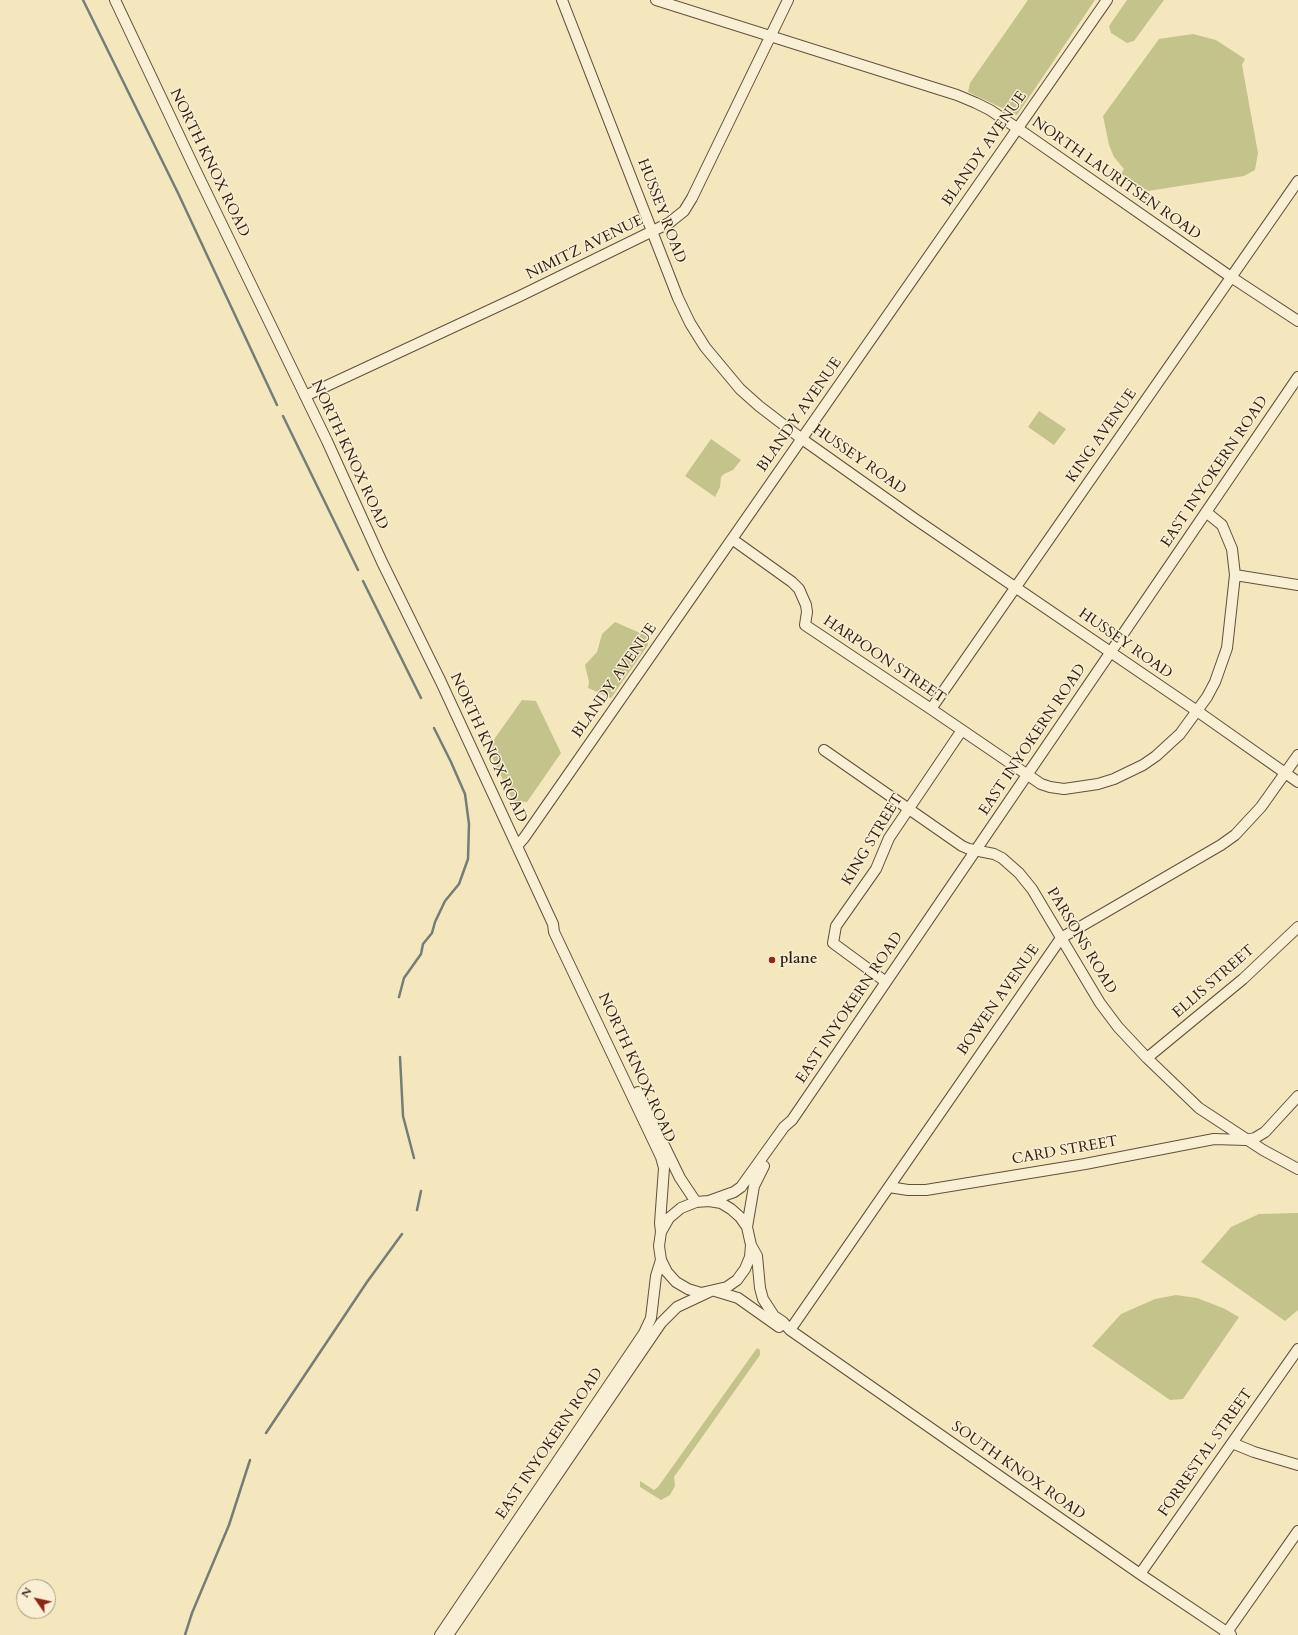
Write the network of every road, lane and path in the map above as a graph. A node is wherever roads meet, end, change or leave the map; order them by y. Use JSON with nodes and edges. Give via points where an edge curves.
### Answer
{"nodes":[{"id":1,"x":115,"y":0,"type":"edge"},
{"id":2,"x":562,"y":0,"type":"edge"},
{"id":3,"x":656,"y":0,"type":"edge"},
{"id":4,"x":788,"y":0,"type":"edge"},
{"id":5,"x":1107,"y":0,"type":"edge"},
{"id":6,"x":770,"y":36,"type":"junction"},
{"id":7,"x":1017,"y":128,"type":"junction"},
{"id":8,"x":1298,"y":181,"type":"edge"},
{"id":9,"x":642,"y":203,"type":"junction"},
{"id":10,"x":669,"y":223,"type":"junction"},
{"id":11,"x":653,"y":232,"type":"junction"},
{"id":12,"x":1231,"y":277,"type":"junction"},
{"id":13,"x":1298,"y":321,"type":"edge"},
{"id":14,"x":1298,"y":377,"type":"edge"},
{"id":15,"x":305,"y":396,"type":"junction"},
{"id":16,"x":802,"y":439,"type":"junction"},
{"id":17,"x":1206,"y":512,"type":"junction"},
{"id":18,"x":732,"y":539,"type":"junction"},
{"id":19,"x":1235,"y":575,"type":"junction"},
{"id":20,"x":1298,"y":585,"type":"edge"},
{"id":21,"x":1015,"y":586,"type":"junction"},
{"id":22,"x":1111,"y":652,"type":"junction"},
{"id":23,"x":931,"y":708,"type":"junction"},
{"id":24,"x":1197,"y":711,"type":"junction"},
{"id":25,"x":962,"y":730,"type":"junction"},
{"id":26,"x":824,"y":750,"type":"dead end"},
{"id":27,"x":1298,"y":755,"type":"edge"},
{"id":28,"x":1285,"y":773,"type":"junction"},
{"id":29,"x":1027,"y":774,"type":"junction"},
{"id":30,"x":1298,"y":782,"type":"edge"},
{"id":31,"x":908,"y":809,"type":"junction"},
{"id":32,"x":517,"y":846,"type":"junction"},
{"id":33,"x":976,"y":851,"type":"junction"},
{"id":34,"x":553,"y":924,"type":"junction"},
{"id":35,"x":1298,"y":927,"type":"edge"},
{"id":36,"x":1061,"y":938,"type":"junction"},
{"id":37,"x":886,"y":982,"type":"junction"},
{"id":38,"x":1147,"y":1058,"type":"junction"},
{"id":39,"x":1298,"y":1096,"type":"edge"},
{"id":40,"x":792,"y":1120,"type":"junction"},
{"id":41,"x":1246,"y":1140,"type":"junction"},
{"id":42,"x":1298,"y":1169,"type":"edge"},
{"id":43,"x":889,"y":1187,"type":"junction"},
{"id":44,"x":709,"y":1201,"type":"junction"},
{"id":45,"x":696,"y":1202,"type":"junction"},
{"id":46,"x":747,"y":1227,"type":"junction"},
{"id":47,"x":662,"y":1232,"type":"junction"},
{"id":48,"x":751,"y":1245,"type":"junction"},
{"id":49,"x":661,"y":1260,"type":"junction"},
{"id":50,"x":713,"y":1291,"type":"junction"},
{"id":51,"x":790,"y":1330,"type":"junction"},
{"id":52,"x":1298,"y":1349,"type":"edge"},
{"id":53,"x":1232,"y":1444,"type":"junction"},
{"id":54,"x":1298,"y":1465,"type":"edge"},
{"id":55,"x":1298,"y":1531,"type":"edge"},
{"id":56,"x":1140,"y":1574,"type":"junction"},
{"id":57,"x":1228,"y":1634,"type":"edge"},
{"id":58,"x":440,"y":1635,"type":"edge"},
{"id":59,"x":448,"y":1635,"type":"edge"}],
"edges":[{"from":1,"to":15,"type":"street","name":"NORTH KNOX ROAD"},
{"from":2,"to":9,"type":"street","name":"HUSSEY ROAD"},
{"from":3,"to":6,"type":"street","name":"NORTH LAURITSEN ROAD"},
{"from":4,"to":6,"type":"street","name":"NIMITZ AVENUE"},
{"from":5,"to":7,"type":"street","name":"BLANDY AVENUE"},
{"from":6,"to":7,"type":"street","name":"NORTH LAURITSEN ROAD","via":[[964,98],[990,110]]},
{"from":6,"to":10,"type":"street","name":"NIMITZ AVENUE","via":[[692,198],[684,211]]},
{"from":7,"to":12,"type":"street","name":"NORTH LAURITSEN ROAD"},
{"from":7,"to":16,"type":"street","name":"BLANDY AVENUE"},
{"from":8,"to":12,"type":"street","name":"KING AVENUE"},
{"from":9,"to":10,"type":"street","via":[[654,219]]},
{"from":9,"to":11,"type":"street","name":"HUSSEY ROAD"},
{"from":10,"to":11,"type":"street","name":"NIMITZ AVENUE"},
{"from":11,"to":15,"type":"street","name":"NIMITZ AVENUE"},
{"from":11,"to":16,"type":"street","name":"HUSSEY ROAD","via":[[678,298],[705,347],[740,389]]},
{"from":12,"to":13,"type":"street","name":"NORTH LAURITSEN ROAD"},
{"from":12,"to":21,"type":"street","name":"KING AVENUE"},
{"from":14,"to":17,"type":"street","name":"EAST INYOKERN ROAD"},
{"from":15,"to":32,"type":"street","name":"NORTH KNOX ROAD"},
{"from":16,"to":18,"type":"street","name":"BLANDY AVENUE"},
{"from":16,"to":21,"type":"street","name":"HUSSEY ROAD"},
{"from":17,"to":19,"type":"street","name":"HARPOON STREET","via":[[1222,525],[1232,549]]},
{"from":17,"to":22,"type":"street","name":"EAST INYOKERN ROAD"},
{"from":18,"to":23,"type":"street","name":"HARPOON STREET","via":[[799,589],[806,605],[805,625]]},
{"from":18,"to":32,"type":"street","name":"BLANDY AVENUE"},
{"from":19,"to":20,"type":"street"},
{"from":19,"to":24,"type":"street","name":"HARPOON STREET","via":[[1227,648],[1215,682]]},
{"from":21,"to":22,"type":"street","name":"HUSSEY ROAD"},
{"from":21,"to":23,"type":"street","name":"KING AVENUE"},
{"from":22,"to":24,"type":"street","name":"HUSSEY ROAD"},
{"from":22,"to":29,"type":"street","name":"EAST INYOKERN ROAD"},
{"from":23,"to":25,"type":"street","name":"HARPOON STREET"},
{"from":24,"to":28,"type":"street","name":"HUSSEY ROAD"},
{"from":24,"to":29,"type":"street","name":"HARPOON STREET","via":[[1180,734],[1156,756],[1114,779],[1064,789],[1041,784]]},
{"from":25,"to":29,"type":"street","name":"HARPOON STREET"},
{"from":25,"to":31,"type":"street","name":"KING STREET"},
{"from":26,"to":31,"type":"street","name":"PARSONS ROAD"},
{"from":27,"to":28,"type":"street","name":"BOWEN AVENUE"},
{"from":28,"to":30,"type":"street","name":"HUSSEY ROAD"},
{"from":28,"to":36,"type":"street","name":"BOWEN AVENUE","via":[[1261,807],[1235,835]]},
{"from":29,"to":33,"type":"street","name":"EAST INYOKERN ROAD"},
{"from":31,"to":33,"type":"street","name":"PARSONS ROAD","via":[[962,846]]},
{"from":31,"to":37,"type":"street","name":"KING STREET","via":[[889,838],[876,869],[836,926],[833,943]]},
{"from":32,"to":34,"type":"street","name":"NORTH KNOX ROAD"},
{"from":33,"to":36,"type":"street","name":"PARSONS ROAD","via":[[1002,858],[1019,873],[1032,889]]},
{"from":33,"to":37,"type":"street","name":"EAST INYOKERN ROAD"},
{"from":34,"to":45,"type":"street","name":"NORTH KNOX ROAD","via":[[560,928],[665,1148]]},
{"from":34,"to":47,"type":"street","name":"NORTH KNOX ROAD","via":[[554,932],[661,1157],[664,1168],[660,1223]]},
{"from":35,"to":38,"type":"street","name":"ELLIS STREET","via":[[1243,979]]},
{"from":36,"to":38,"type":"street","name":"PARSONS ROAD","via":[[1100,1003]]},
{"from":36,"to":43,"type":"street","name":"BOWEN AVENUE"},
{"from":37,"to":40,"type":"street","name":"EAST INYOKERN ROAD"},
{"from":38,"to":41,"type":"street","name":"PARSONS ROAD","via":[[1199,1108]]},
{"from":39,"to":41,"type":"street","via":[[1265,1132]]},
{"from":40,"to":44,"type":"street","name":"EAST INYOKERN ROAD","via":[[741,1187]]},
{"from":40,"to":46,"type":"street","name":"EAST INYOKERN ROAD","via":[[789,1130],[755,1182]]},
{"from":41,"to":42,"type":"street","name":"PARSONS ROAD"},
{"from":41,"to":43,"type":"street","name":"CARD STREET","via":[[1214,1139],[1085,1164],[926,1190]]},
{"from":43,"to":51,"type":"street","name":"BOWEN AVENUE"},
{"from":44,"to":45,"type":"street"},
{"from":44,"to":46,"type":"street","via":[[721,1203],[731,1209]]},
{"from":45,"to":47,"type":"street","via":[[681,1208],[669,1218]]},
{"from":46,"to":48,"type":"street"},
{"from":47,"to":49,"type":"street","via":[[659,1246]]},
{"from":48,"to":50,"type":"street","via":[[745,1270],[737,1280],[727,1287]]},
{"from":48,"to":51,"type":"street","name":"SOUTH KNOX ROAD","via":[[757,1256],[763,1299],[774,1316]]},
{"from":49,"to":50,"type":"street","via":[[667,1272],[688,1290],[701,1293]]},
{"from":49,"to":58,"type":"street","name":"EAST INYOKERN ROAD","via":[[656,1276],[651,1318],[644,1333]]},
{"from":50,"to":51,"type":"street","name":"SOUTH KNOX ROAD","via":[[738,1298],[779,1327]]},
{"from":50,"to":59,"type":"street","name":"EAST INYOKERN ROAD","via":[[677,1307],[661,1323]]},
{"from":51,"to":56,"type":"street","name":"SOUTH KNOX ROAD"},
{"from":52,"to":53,"type":"street","name":"FORRESTAL STREET"},
{"from":53,"to":54,"type":"street"},
{"from":53,"to":56,"type":"street","name":"FORRESTAL STREET"},
{"from":55,"to":57,"type":"street"},
{"from":56,"to":57,"type":"street","name":"SOUTH KNOX ROAD"}]}
